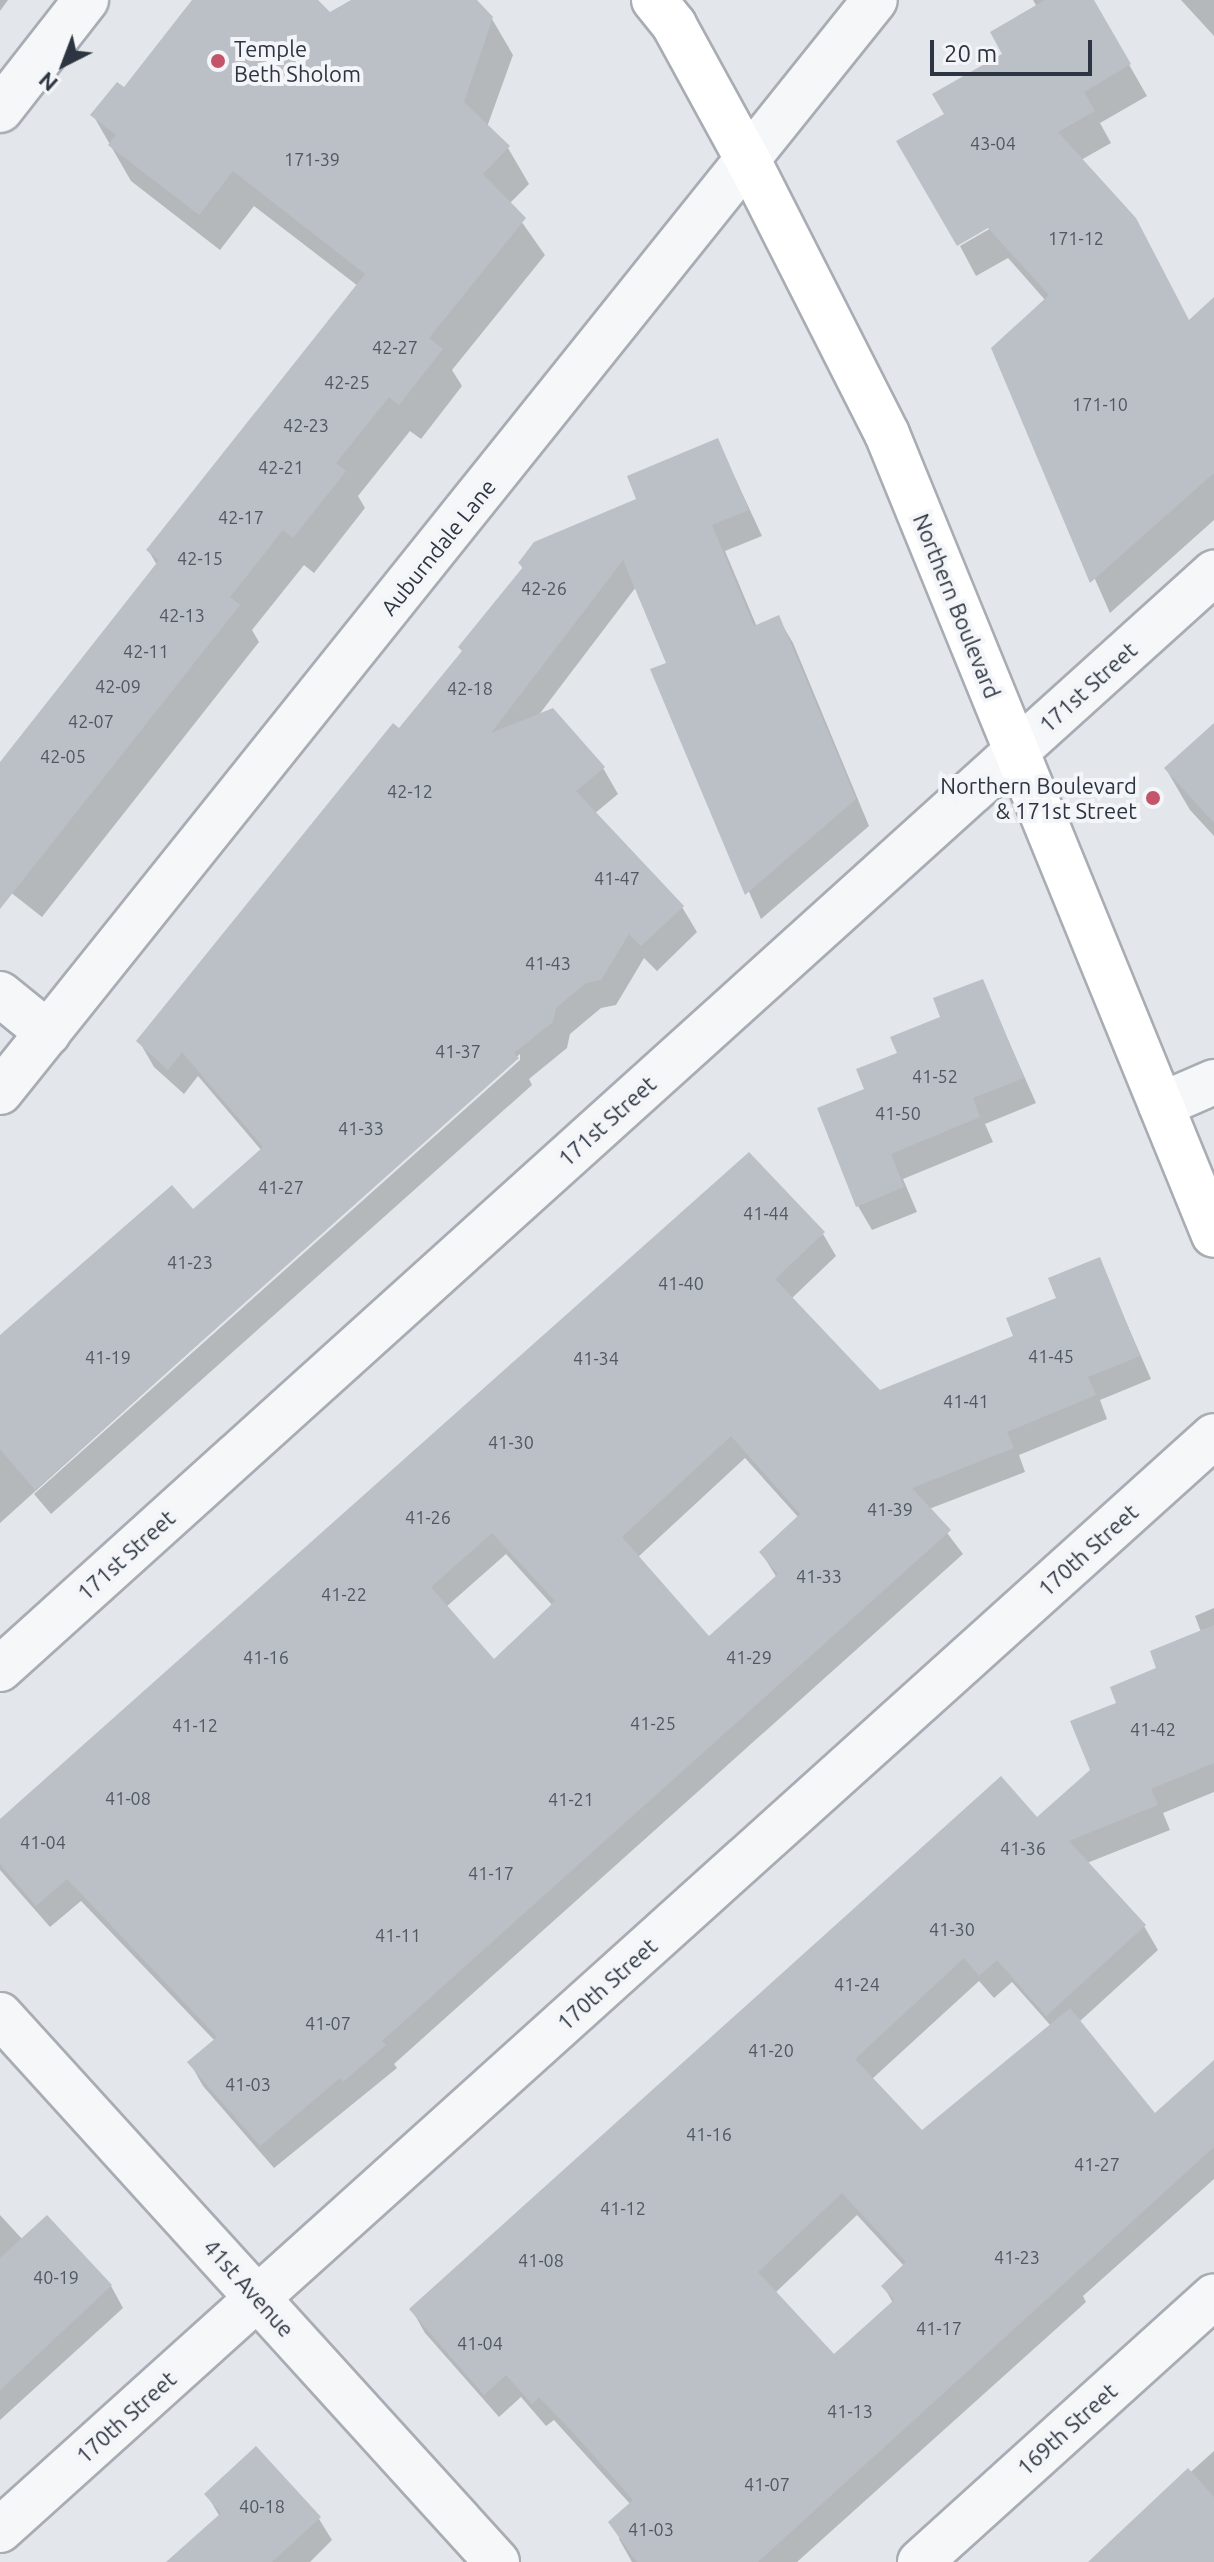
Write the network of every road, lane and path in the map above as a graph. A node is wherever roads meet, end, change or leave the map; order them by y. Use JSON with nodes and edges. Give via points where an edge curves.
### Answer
{"nodes":[{"id":1,"x":86,"y":0,"type":"edge"},
{"id":2,"x":654,"y":0,"type":"edge"},
{"id":3,"x":875,"y":0,"type":"edge"},
{"id":4,"x":0,"y":110,"type":"edge"},
{"id":5,"x":748,"y":160,"type":"junction"},
{"id":6,"x":1214,"y":573,"type":"edge"},
{"id":7,"x":1017,"y":751,"type":"junction"},
{"id":8,"x":0,"y":994,"type":"edge"},
{"id":9,"x":48,"y":1033,"type":"junction"},
{"id":10,"x":1214,"y":1082,"type":"edge"},
{"id":11,"x":0,"y":1092,"type":"edge"},
{"id":12,"x":1161,"y":1105,"type":"junction"},
{"id":13,"x":1214,"y":1235,"type":"edge"},
{"id":14,"x":1214,"y":1436,"type":"edge"},
{"id":15,"x":0,"y":1669,"type":"edge"},
{"id":16,"x":0,"y":2015,"type":"edge"},
{"id":17,"x":1214,"y":2296,"type":"edge"},
{"id":18,"x":258,"y":2299,"type":"junction"},
{"id":19,"x":0,"y":2530,"type":"edge"},
{"id":20,"x":497,"y":2562,"type":"edge"},
{"id":21,"x":920,"y":2562,"type":"edge"}],
"edges":[{"from":1,"to":4,"type":"street"},
{"from":2,"to":5,"type":"main road","name":"Northern Boulevard","via":[[674,25]]},
{"from":3,"to":5,"type":"street","name":"Auburndale Lane"},
{"from":5,"to":7,"type":"main road","name":"Northern Boulevard","via":[[887,434]]},
{"from":5,"to":9,"type":"street","name":"Auburndale Lane"},
{"from":6,"to":7,"type":"street","name":"171st Street"},
{"from":7,"to":12,"type":"main road","name":"Northern Boulevard"},
{"from":7,"to":15,"type":"street","name":"171st Street"},
{"from":8,"to":9,"type":"street"},
{"from":9,"to":11,"type":"street","name":"Auburndale Lane"},
{"from":10,"to":12,"type":"street"},
{"from":12,"to":13,"type":"main road","name":"Northern Boulevard"},
{"from":14,"to":18,"type":"street","name":"170th Street"},
{"from":16,"to":18,"type":"street","name":"41st Avenue"},
{"from":17,"to":21,"type":"street","name":"169th Street"},
{"from":18,"to":19,"type":"street","name":"170th Street"},
{"from":18,"to":20,"type":"street","name":"41st Avenue"}]}
